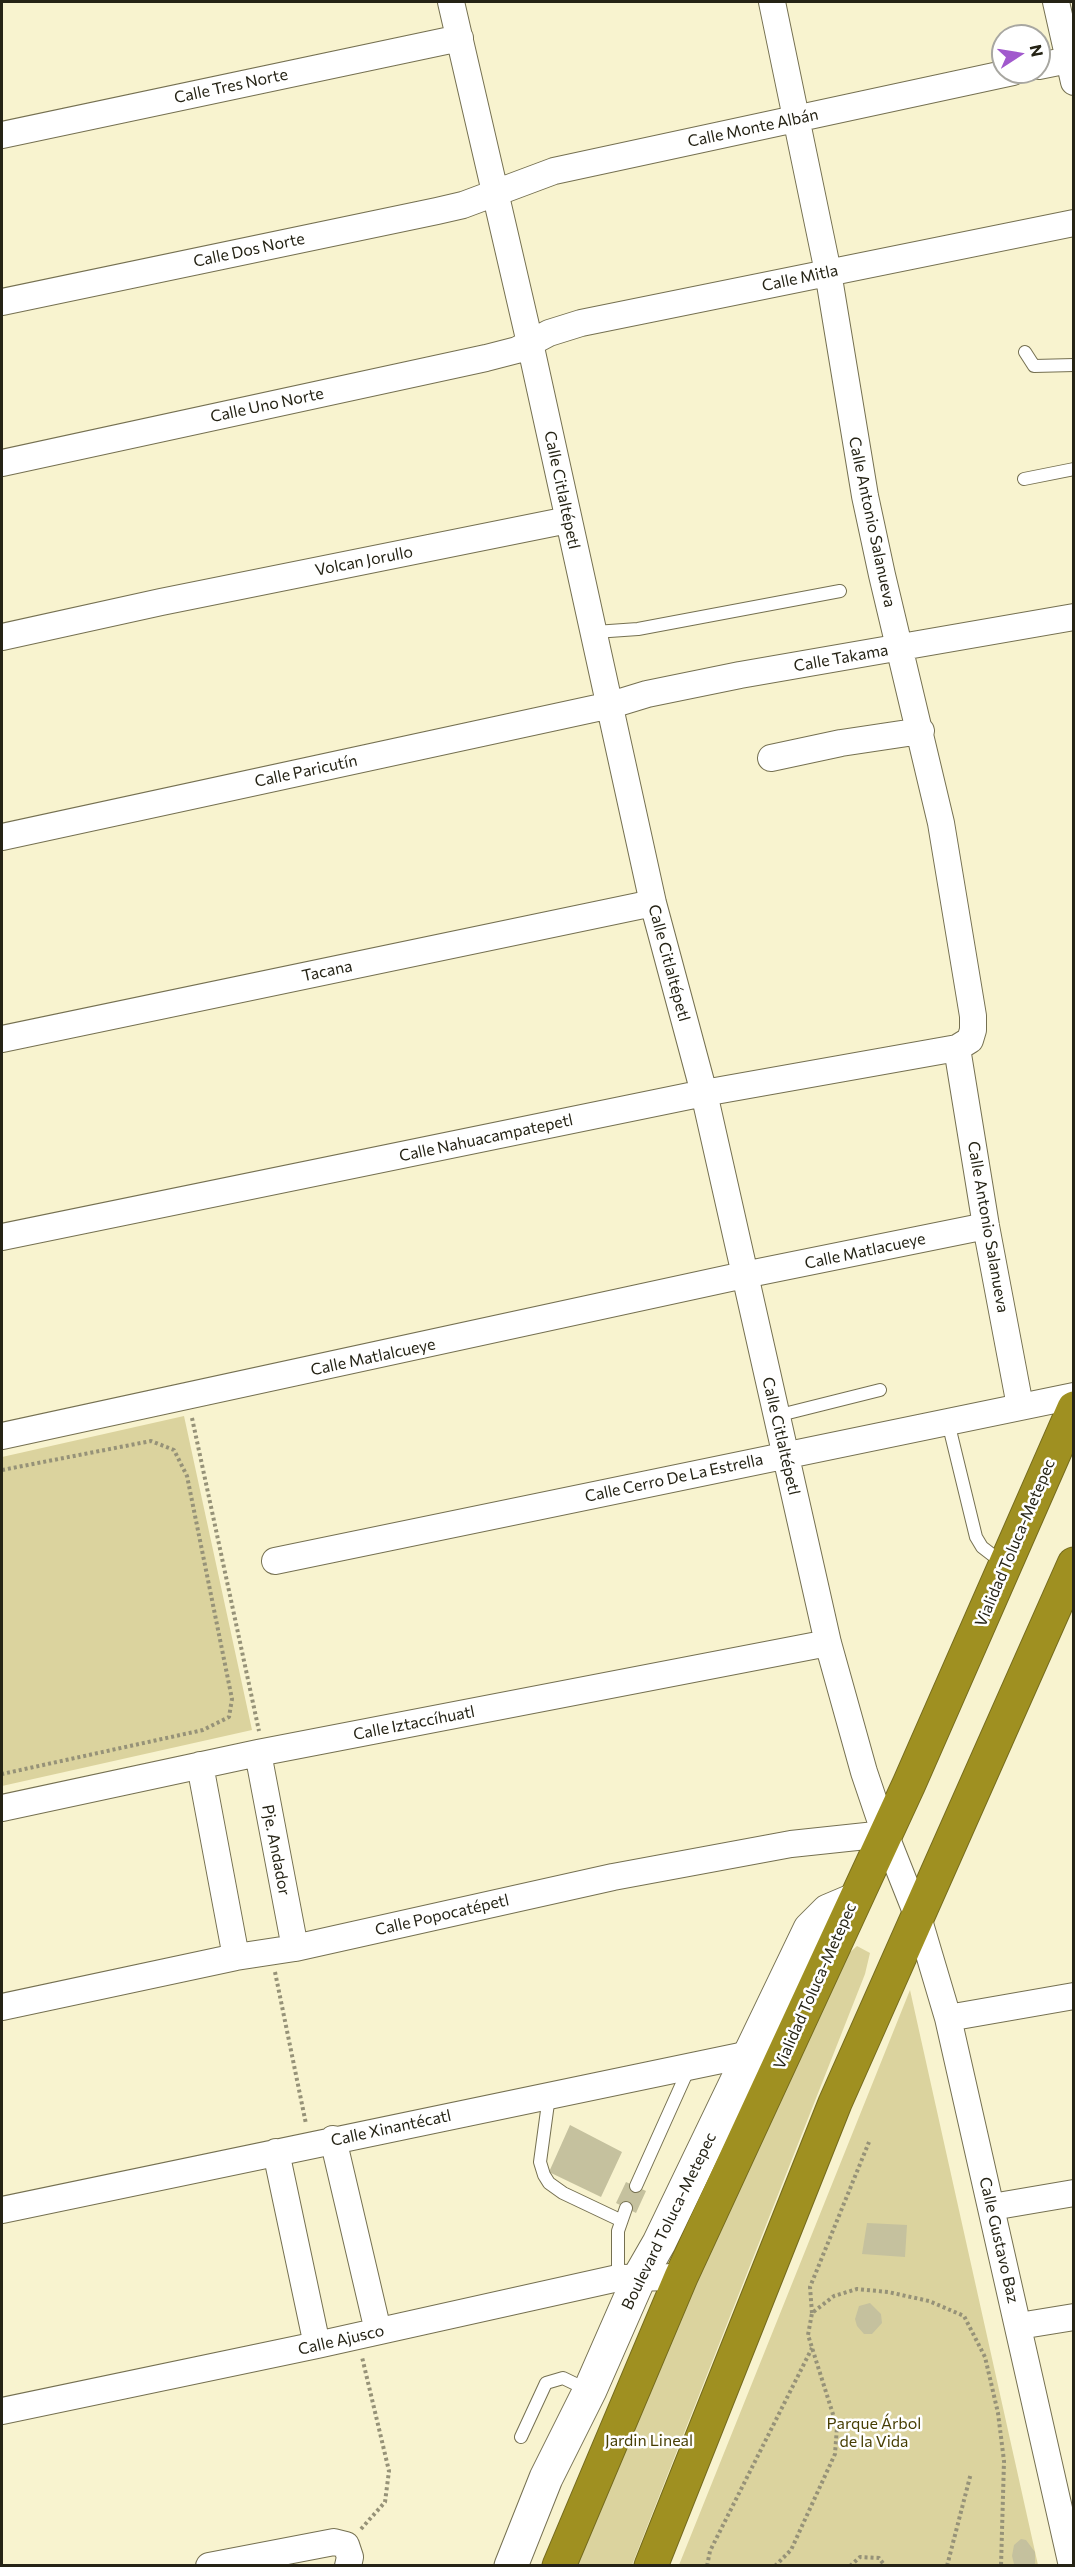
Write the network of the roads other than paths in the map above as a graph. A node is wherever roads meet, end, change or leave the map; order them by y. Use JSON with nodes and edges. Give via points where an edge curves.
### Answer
{"nodes":[{"id":1,"x":451,"y":2,"type":"edge"},
{"id":2,"x":772,"y":2,"type":"edge"},
{"id":3,"x":1056,"y":2,"type":"edge"},
{"id":4,"x":460,"y":38,"type":"junction"},
{"id":5,"x":1051,"y":66,"type":"edge"},
{"id":6,"x":1072,"y":67,"type":"edge"},
{"id":7,"x":991,"y":77,"type":"edge"},
{"id":8,"x":795,"y":119,"type":"junction"},
{"id":9,"x":2,"y":135,"type":"edge"},
{"id":10,"x":495,"y":193,"type":"junction"},
{"id":11,"x":1074,"y":223,"type":"edge"},
{"id":12,"x":828,"y":272,"type":"junction"},
{"id":13,"x":2,"y":302,"type":"edge"},
{"id":14,"x":530,"y":343,"type":"junction"},
{"id":15,"x":1025,"y":352,"type":"dead end"},
{"id":16,"x":1074,"y":365,"type":"edge"},
{"id":17,"x":2,"y":463,"type":"edge"},
{"id":18,"x":1074,"y":469,"type":"edge"},
{"id":19,"x":1024,"y":479,"type":"dead end"},
{"id":20,"x":568,"y":520,"type":"junction"},
{"id":21,"x":840,"y":591,"type":"dead end"},
{"id":22,"x":1074,"y":617,"type":"edge"},
{"id":23,"x":595,"y":632,"type":"junction"},
{"id":24,"x":2,"y":637,"type":"edge"},
{"id":25,"x":899,"y":648,"type":"junction"},
{"id":26,"x":611,"y":705,"type":"junction"},
{"id":27,"x":921,"y":731,"type":"junction"},
{"id":28,"x":771,"y":758,"type":"dead end"},
{"id":29,"x":2,"y":837,"type":"edge"},
{"id":30,"x":653,"y":903,"type":"junction"},
{"id":31,"x":2,"y":1039,"type":"edge"},
{"id":32,"x":964,"y":1044,"type":"junction"},
{"id":33,"x":704,"y":1093,"type":"junction"},
{"id":34,"x":986,"y":1226,"type":"junction"},
{"id":35,"x":2,"y":1237,"type":"edge"},
{"id":36,"x":744,"y":1275,"type":"junction"},
{"id":37,"x":880,"y":1390,"type":"dead end"},
{"id":38,"x":1074,"y":1396,"type":"edge"},
{"id":39,"x":1020,"y":1406,"type":"junction"},
{"id":40,"x":1074,"y":1408,"type":"edge"},
{"id":41,"x":776,"y":1416,"type":"junction"},
{"id":42,"x":948,"y":1422,"type":"junction"},
{"id":43,"x":2,"y":1436,"type":"edge"},
{"id":44,"x":784,"y":1455,"type":"junction"},
{"id":45,"x":275,"y":1561,"type":"dead end"},
{"id":46,"x":1074,"y":1564,"type":"edge"},
{"id":47,"x":1006,"y":1566,"type":"junction"},
{"id":48,"x":828,"y":1643,"type":"junction"},
{"id":49,"x":261,"y":1752,"type":"junction"},
{"id":50,"x":200,"y":1764,"type":"junction"},
{"id":51,"x":2,"y":1808,"type":"edge"},
{"id":52,"x":885,"y":1834,"type":"junction"},
{"id":53,"x":918,"y":1917,"type":"junction"},
{"id":54,"x":283,"y":1950,"type":"junction"},
{"id":55,"x":236,"y":1957,"type":"junction"},
{"id":56,"x":1074,"y":1996,"type":"edge"},
{"id":57,"x":2,"y":2007,"type":"edge"},
{"id":58,"x":948,"y":2019,"type":"junction"},
{"id":59,"x":763,"y":2063,"type":"junction"},
{"id":60,"x":690,"y":2067,"type":"junction"},
{"id":61,"x":549,"y":2096,"type":"junction"},
{"id":62,"x":322,"y":2142,"type":"junction"},
{"id":63,"x":276,"y":2152,"type":"junction"},
{"id":64,"x":636,"y":2186,"type":"dead end"},
{"id":65,"x":1074,"y":2193,"type":"edge"},
{"id":66,"x":992,"y":2207,"type":"junction"},
{"id":67,"x":626,"y":2208,"type":"dead end"},
{"id":68,"x":2,"y":2210,"type":"edge"},
{"id":69,"x":620,"y":2220,"type":"junction"},
{"id":70,"x":629,"y":2277,"type":"junction"},
{"id":71,"x":681,"y":2277,"type":"junction"},
{"id":72,"x":1074,"y":2317,"type":"edge"},
{"id":73,"x":1019,"y":2326,"type":"junction"},
{"id":74,"x":368,"y":2333,"type":"junction"},
{"id":75,"x":317,"y":2346,"type":"junction"},
{"id":76,"x":590,"y":2390,"type":"junction"},
{"id":77,"x":2,"y":2411,"type":"edge"},
{"id":78,"x":521,"y":2437,"type":"dead end"},
{"id":79,"x":1066,"y":2506,"type":"edge"},
{"id":80,"x":347,"y":2555,"type":"edge"},
{"id":81,"x":209,"y":2565,"type":"edge"},
{"id":82,"x":511,"y":2565,"type":"edge"},
{"id":83,"x":559,"y":2565,"type":"edge"},
{"id":84,"x":651,"y":2565,"type":"edge"},
{"id":85,"x":1072,"y":2565,"type":"edge"}],
"edges":[{"from":1,"to":4,"type":"street","name":"Calle Citlaltépetl"},
{"from":2,"to":8,"type":"street","name":"Calle Antonio Salanueva"},
{"from":3,"to":6,"type":"street"},
{"from":4,"to":9,"type":"street","name":"Calle Tres Norte"},
{"from":4,"to":10,"type":"street","name":"Calle Citlaltépetl"},
{"from":5,"to":6,"type":"street"},
{"from":7,"to":8,"type":"street","name":"Calle Monte Albán"},
{"from":8,"to":10,"type":"street","name":"Calle Monte Albán","via":[[554,171]]},
{"from":8,"to":12,"type":"street","name":"Calle Antonio Salanueva"},
{"from":10,"to":13,"type":"street","name":"Calle Dos Norte","via":[[436,211]]},
{"from":10,"to":14,"type":"street","name":"Calle Citlaltépetl"},
{"from":11,"to":12,"type":"street","name":"Calle Mitla"},
{"from":12,"to":14,"type":"street","name":"Calle Mitla","via":[[581,323]]},
{"from":12,"to":25,"type":"street","name":"Calle Antonio Salanueva","via":[[865,496]]},
{"from":14,"to":17,"type":"street","name":"Calle Uno Norte","via":[[486,358]]},
{"from":14,"to":20,"type":"street","name":"Calle Citlaltépetl"},
{"from":15,"to":16,"type":"lane","via":[[1034,366]]},
{"from":18,"to":19,"type":"lane"},
{"from":20,"to":23,"type":"street","name":"Calle Citlaltépetl"},
{"from":20,"to":24,"type":"street","name":"Volcan Jorullo"},
{"from":21,"to":23,"type":"lane","via":[[638,629]]},
{"from":22,"to":25,"type":"street","name":"Calle Takama"},
{"from":23,"to":26,"type":"street","name":"Calle Citlaltépetl"},
{"from":25,"to":26,"type":"street","name":"Calle Takama","via":[[740,675]]},
{"from":25,"to":27,"type":"street","name":"Calle Antonio Salanueva"},
{"from":26,"to":29,"type":"street","name":"Calle Paricutín"},
{"from":26,"to":30,"type":"street","name":"Calle Citlaltépetl"},
{"from":27,"to":28,"type":"street"},
{"from":27,"to":32,"type":"street","name":"Calle Antonio Salanueva","via":[[941,823],[974,1024]]},
{"from":30,"to":31,"type":"street","name":"Tacana"},
{"from":30,"to":33,"type":"street","name":"Calle Citlaltépetl"},
{"from":32,"to":33,"type":"street","name":"Calle Nahuacampatepetl"},
{"from":32,"to":34,"type":"street","name":"Calle Antonio Salanueva"},
{"from":33,"to":35,"type":"street","name":"Calle Nahuacampatepetl"},
{"from":33,"to":36,"type":"street","name":"Calle Citlaltépetl"},
{"from":34,"to":36,"type":"street","name":"Calle Matlacueye"},
{"from":34,"to":39,"type":"street","name":"Calle Antonio Salanueva"},
{"from":36,"to":41,"type":"street","name":"Calle Citlaltépetl"},
{"from":36,"to":43,"type":"street","name":"Calle Matlalcueye"},
{"from":37,"to":41,"type":"lane"},
{"from":38,"to":39,"type":"street","name":"Calle Cerro De La Estrella"},
{"from":39,"to":42,"type":"street","name":"Calle Cerro De La Estrella"},
{"from":40,"to":47,"type":"highway","name":"Vialidad Toluca-Metepec"},
{"from":41,"to":44,"type":"street","name":"Calle Citlaltépetl"},
{"from":42,"to":44,"type":"street","name":"Calle Cerro De La Estrella"},
{"from":42,"to":47,"type":"lane","via":[[976,1537],[982,1547]]},
{"from":44,"to":45,"type":"street","name":"Calle Cerro De La Estrella"},
{"from":44,"to":48,"type":"street","name":"Calle Citlaltépetl"},
{"from":46,"to":53,"type":"highway"},
{"from":47,"to":52,"type":"highway","name":"Vialidad Toluca-Metepec"},
{"from":48,"to":49,"type":"street","name":"Calle Iztaccíhuatl"},
{"from":48,"to":52,"type":"street","name":"Calle Citlaltépetl"},
{"from":49,"to":50,"type":"street","name":"Calle Iztaccíhuatl"},
{"from":49,"to":54,"type":"street","name":"Pje. Andador"},
{"from":50,"to":51,"type":"street","name":"Calle Iztaccíhuatl"},
{"from":50,"to":55,"type":"street"},
{"from":52,"to":53,"type":"street","name":"Calle Citlaltépetl"},
{"from":52,"to":54,"type":"street","name":"Calle Popocatépetl","via":[[791,1844],[613,1877]]},
{"from":52,"to":59,"type":"highway","name":"Vialidad Toluca-Metepec","via":[[854,1900]]},
{"from":53,"to":58,"type":"street","name":"Calle Gustavo Baz"},
{"from":53,"to":84,"type":"highway","via":[[835,2103]]},
{"from":54,"to":55,"type":"street","name":"Calle Popocatépetl"},
{"from":55,"to":57,"type":"street","name":"Calle Popocatépetl"},
{"from":56,"to":58,"type":"street"},
{"from":58,"to":66,"type":"street","name":"Calle Gustavo Baz"},
{"from":59,"to":60,"type":"street","name":"Calle Xinantécatl"},
{"from":59,"to":70,"type":"main road","name":"Boulevard Toluca-Metepec","via":[[659,2243]]},
{"from":59,"to":71,"type":"highway","name":"Vialidad Toluca-Metepec"},
{"from":60,"to":61,"type":"street","name":"Calle Xinantécatl"},
{"from":60,"to":64,"type":"lane"},
{"from":61,"to":62,"type":"street","name":"Calle Xinantécatl"},
{"from":61,"to":69,"type":"lane","via":[[540,2162],[544,2175],[563,2193]]},
{"from":62,"to":63,"type":"street","name":"Calle Xinantécatl"},
{"from":62,"to":74,"type":"street"},
{"from":63,"to":68,"type":"street","name":"Calle Xinantécatl"},
{"from":63,"to":75,"type":"street"},
{"from":65,"to":66,"type":"street"},
{"from":66,"to":73,"type":"street","name":"Calle Gustavo Baz"},
{"from":67,"to":69,"type":"lane"},
{"from":69,"to":70,"type":"lane","via":[[617,2245]]},
{"from":70,"to":71,"type":"street","name":"Calle Ajusco"},
{"from":70,"to":74,"type":"street","name":"Calle Ajusco"},
{"from":70,"to":76,"type":"main road","name":"Boulevard Toluca-Metepec"},
{"from":71,"to":83,"type":"highway","name":"Vialidad Toluca-Metepec"},
{"from":72,"to":73,"type":"street"},
{"from":73,"to":79,"type":"street","name":"Calle Gustavo Baz"},
{"from":74,"to":75,"type":"street","name":"Calle Ajusco"},
{"from":75,"to":77,"type":"street","name":"Calle Ajusco"},
{"from":76,"to":78,"type":"lane","via":[[563,2378],[546,2384]]},
{"from":76,"to":82,"type":"main road","name":"Boulevard Toluca-Metepec","via":[[546,2478]]},
{"from":79,"to":85,"type":"street","name":"Calle Gustavo Baz"},
{"from":80,"to":81,"type":"street","via":[[334,2542]]}]}
